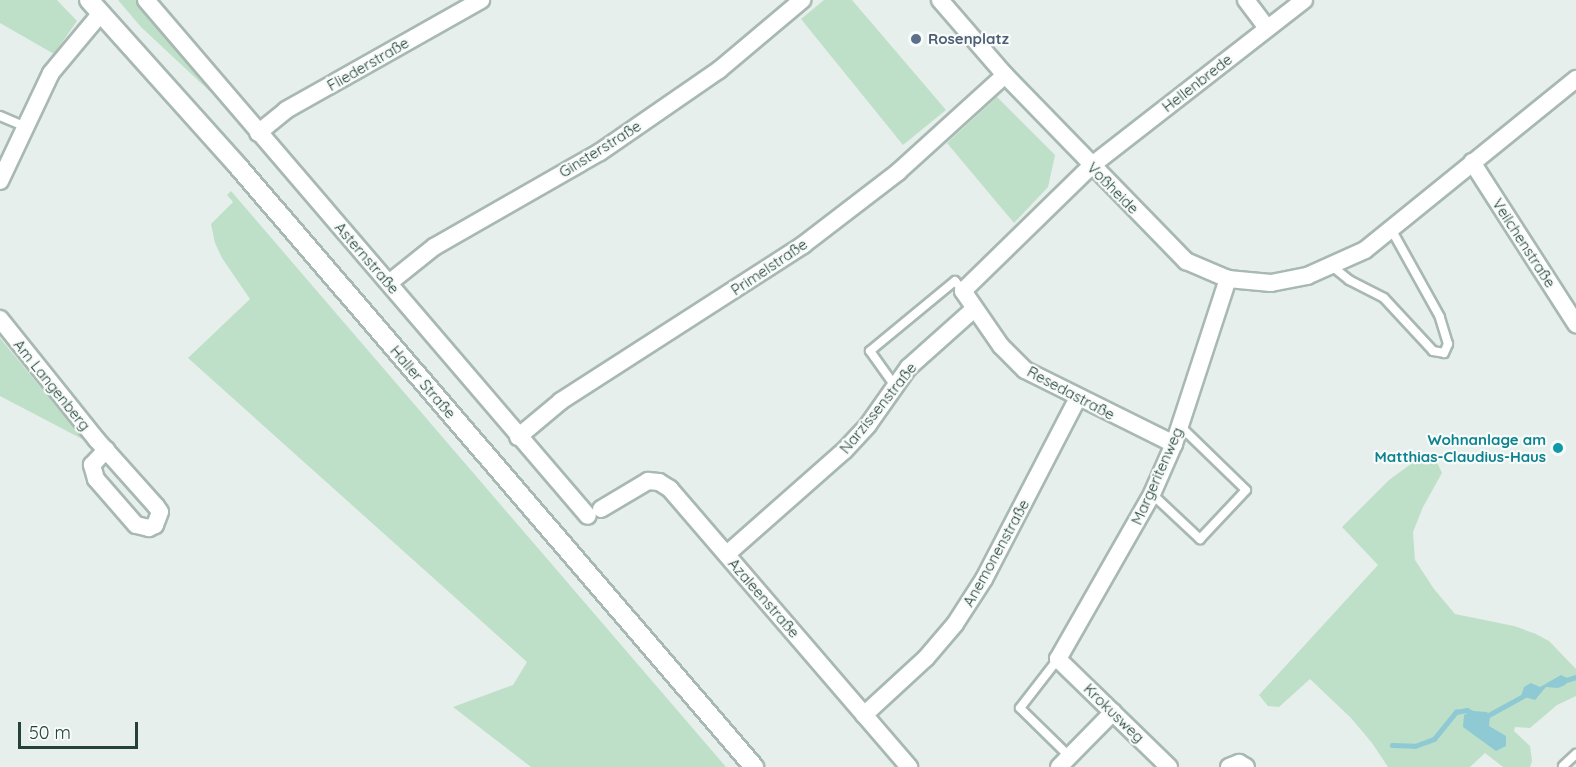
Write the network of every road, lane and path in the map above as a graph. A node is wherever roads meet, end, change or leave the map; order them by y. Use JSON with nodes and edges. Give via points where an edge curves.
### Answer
{"nodes":[{"id":1,"x":146,"y":0,"type":"edge"},
{"id":2,"x":481,"y":0,"type":"edge"},
{"id":3,"x":802,"y":0,"type":"edge"},
{"id":4,"x":940,"y":0,"type":"edge"},
{"id":5,"x":1246,"y":0,"type":"edge"},
{"id":6,"x":1304,"y":0,"type":"edge"},
{"id":7,"x":95,"y":6,"type":"edge"},
{"id":8,"x":1267,"y":28,"type":"junction"},
{"id":9,"x":1005,"y":75,"type":"junction"},
{"id":10,"x":1576,"y":79,"type":"edge"},
{"id":11,"x":0,"y":116,"type":"edge"},
{"id":12,"x":24,"y":126,"type":"junction"},
{"id":13,"x":258,"y":133,"type":"junction"},
{"id":14,"x":1473,"y":162,"type":"junction"},
{"id":15,"x":1091,"y":166,"type":"junction"},
{"id":16,"x":0,"y":181,"type":"edge"},
{"id":17,"x":1391,"y":229,"type":"junction"},
{"id":18,"x":1333,"y":267,"type":"junction"},
{"id":19,"x":1228,"y":279,"type":"junction"},
{"id":20,"x":389,"y":283,"type":"junction"},
{"id":21,"x":963,"y":291,"type":"junction"},
{"id":22,"x":974,"y":309,"type":"junction"},
{"id":23,"x":0,"y":319,"type":"edge"},
{"id":24,"x":1576,"y":324,"type":"edge"},
{"id":25,"x":895,"y":386,"type":"junction"},
{"id":26,"x":1078,"y":398,"type":"junction"},
{"id":27,"x":1180,"y":426,"type":"junction"},
{"id":28,"x":518,"y":436,"type":"junction"},
{"id":29,"x":1174,"y":444,"type":"junction"},
{"id":30,"x":106,"y":450,"type":"junction"},
{"id":31,"x":1152,"y":494,"type":"junction"},
{"id":32,"x":594,"y":513,"type":"joint"},
{"id":33,"x":727,"y":554,"type":"junction"},
{"id":34,"x":1058,"y":659,"type":"junction"},
{"id":35,"x":1113,"y":712,"type":"junction"},
{"id":36,"x":864,"y":715,"type":"junction"},
{"id":37,"x":1576,"y":754,"type":"edge"},
{"id":38,"x":1064,"y":762,"type":"edge"},
{"id":39,"x":1563,"y":766,"type":"edge"},
{"id":40,"x":754,"y":767,"type":"edge"},
{"id":41,"x":909,"y":767,"type":"edge"},
{"id":42,"x":1169,"y":767,"type":"edge"}],
"edges":[{"from":1,"to":13,"type":"street","name":"Asternstraße"},
{"from":2,"to":13,"type":"street","name":"Fliederstraße","via":[[286,110]]},
{"from":3,"to":20,"type":"street","name":"Ginsterstraße","via":[[719,70],[600,152],[434,247]]},
{"from":4,"to":9,"type":"street","name":"Voßheide"},
{"from":5,"to":8,"type":"street"},
{"from":6,"to":8,"type":"street","name":"Hellenbrede"},
{"from":7,"to":12,"type":"street","via":[[51,73]]},
{"from":7,"to":40,"type":"main road","name":"Haller Straße","via":[[237,165]]},
{"from":8,"to":15,"type":"street","name":"Hellenbrede"},
{"from":9,"to":15,"type":"street","name":"Voßheide"},
{"from":9,"to":28,"type":"street","name":"Primelstraße","via":[[898,172],[803,245],[561,401]]},
{"from":10,"to":14,"type":"street","name":"Voßheide"},
{"from":11,"to":12,"type":"lane"},
{"from":12,"to":16,"type":"street"},
{"from":13,"to":20,"type":"street","name":"Asternstraße"},
{"from":14,"to":17,"type":"street","name":"Voßheide"},
{"from":14,"to":24,"type":"street","name":"Veilchenstraße"},
{"from":15,"to":19,"type":"street","name":"Voßheide","via":[[1186,261]]},
{"from":15,"to":21,"type":"street"},
{"from":17,"to":18,"type":"street","name":"Voßheide","via":[[1365,250]]},
{"from":17,"to":18,"type":"lane","via":[[1440,317],[1448,344],[1444,352],[1433,351],[1384,298],[1343,277]]},
{"from":18,"to":19,"type":"street","name":"Voßheide","via":[[1271,284]]},
{"from":19,"to":27,"type":"street","name":"Margeritenweg"},
{"from":20,"to":28,"type":"street","name":"Asternstraße"},
{"from":21,"to":22,"type":"street","name":"Resedastraße"},
{"from":21,"to":25,"type":"lane","via":[[955,281],[870,351]]},
{"from":22,"to":25,"type":"street","name":"Narzissenstraße","via":[[908,368]]},
{"from":22,"to":26,"type":"street","name":"Resedastraße","via":[[1001,346],[1025,370]]},
{"from":23,"to":30,"type":"street","name":"Am Langenberg"},
{"from":25,"to":33,"type":"street","name":"Narzissenstraße","via":[[844,451]]},
{"from":26,"to":29,"type":"street","name":"Resedastraße"},
{"from":26,"to":36,"type":"street","name":"Anemonenstraße","via":[[984,579],[955,624],[926,658]]},
{"from":27,"to":29,"type":"street","name":"Margeritenweg"},
{"from":27,"to":31,"type":"lane","via":[[1246,490],[1200,539]]},
{"from":28,"to":32,"type":"street","name":"Asternstraße"},
{"from":29,"to":31,"type":"street","name":"Margeritenweg"},
{"from":30,"to":30,"type":"street","name":"Am Langenberg","via":[[160,512],[155,525],[136,525],[96,479],[92,465]]},
{"from":31,"to":34,"type":"street","name":"Margeritenweg"},
{"from":32,"to":33,"type":"street","name":"Azaleenstraße","via":[[637,485],[659,482],[670,489]]},
{"from":33,"to":36,"type":"street","name":"Azaleenstraße"},
{"from":34,"to":35,"type":"street","name":"Krokusweg"},
{"from":34,"to":38,"type":"lane","via":[[1020,708]]},
{"from":35,"to":38,"type":"street"},
{"from":35,"to":42,"type":"street","name":"Krokusweg"},
{"from":36,"to":41,"type":"street","name":"Azaleenstraße"},
{"from":37,"to":39,"type":"lane"}]}
